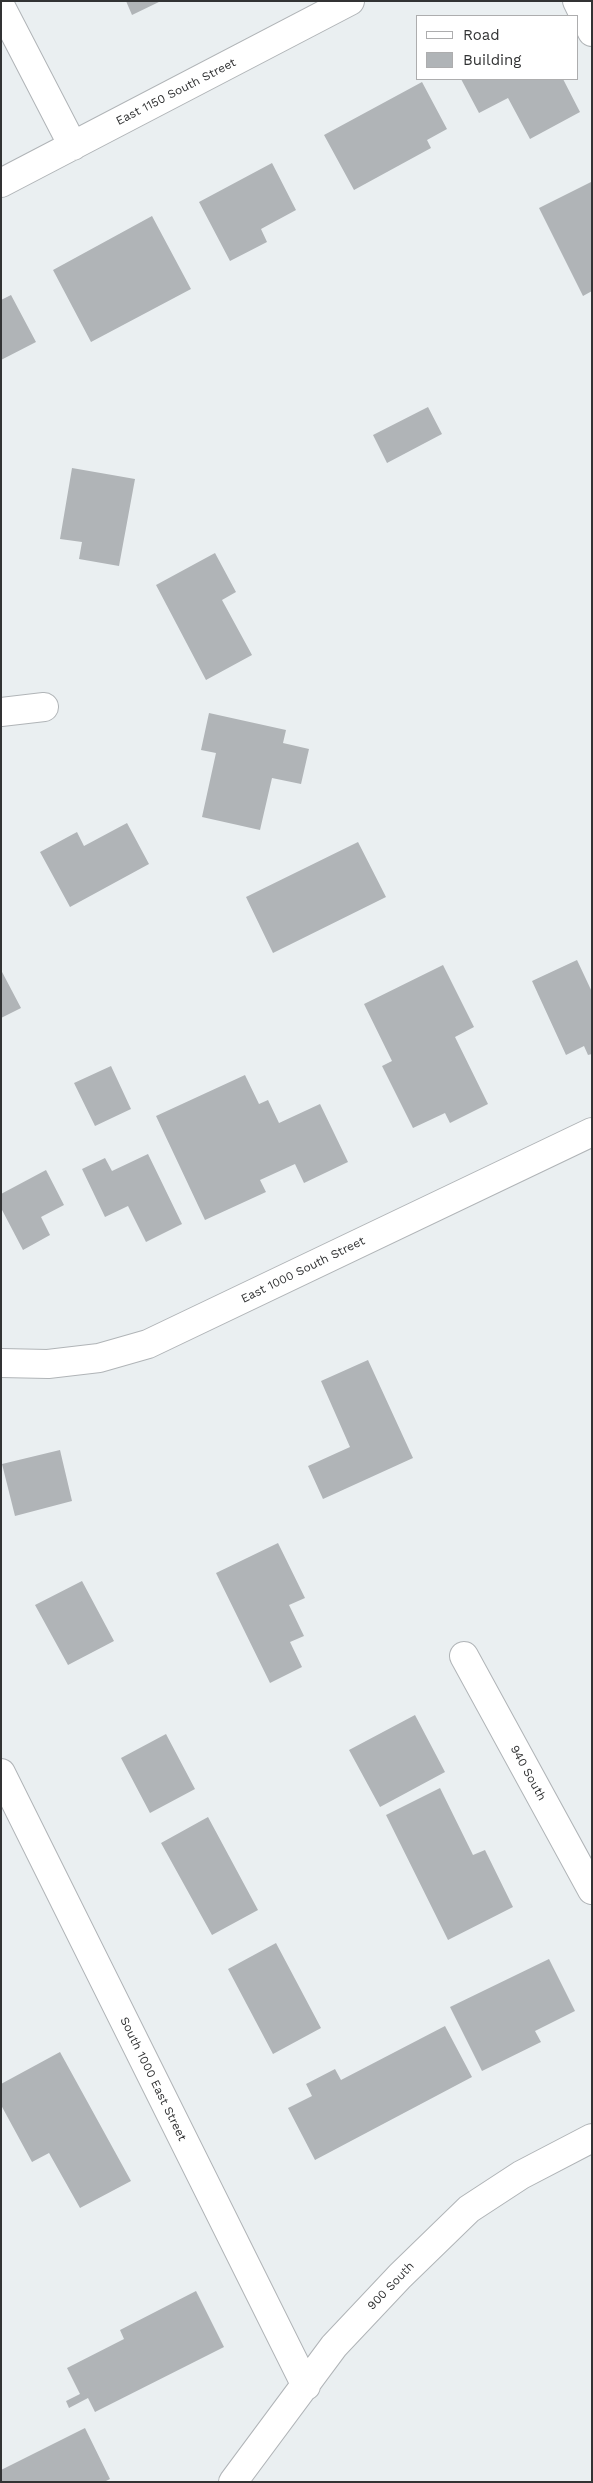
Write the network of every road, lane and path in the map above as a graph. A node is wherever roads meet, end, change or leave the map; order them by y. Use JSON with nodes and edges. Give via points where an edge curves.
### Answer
{"nodes":[{"id":1,"x":350,"y":1,"type":"edge"},
{"id":2,"x":577,"y":1,"type":"edge"},
{"id":3,"x":1,"y":7,"type":"edge"},
{"id":4,"x":592,"y":32,"type":"edge"},
{"id":5,"x":72,"y":146,"type":"junction"},
{"id":6,"x":1,"y":183,"type":"edge"},
{"id":7,"x":44,"y":707,"type":"dead end"},
{"id":8,"x":1,"y":712,"type":"edge"},
{"id":9,"x":592,"y":1132,"type":"edge"},
{"id":10,"x":1,"y":1363,"type":"edge"},
{"id":11,"x":464,"y":1656,"type":"dead end"},
{"id":12,"x":1,"y":1773,"type":"edge"},
{"id":13,"x":592,"y":1890,"type":"edge"},
{"id":14,"x":592,"y":2138,"type":"edge"},
{"id":15,"x":306,"y":2386,"type":"junction"},
{"id":16,"x":233,"y":2482,"type":"edge"}],
"edges":[{"from":1,"to":5,"type":"street","name":"East 1150 South Street"},
{"from":2,"to":4,"type":"street"},
{"from":3,"to":5,"type":"street"},
{"from":5,"to":6,"type":"street","name":"East 1150 South Street"},
{"from":7,"to":8,"type":"street"},
{"from":9,"to":10,"type":"street","name":"East 1000 South Street","via":[[148,1344],[99,1358],[48,1364]]},
{"from":11,"to":13,"type":"street","name":"940 South"},
{"from":12,"to":15,"type":"street","name":"South 1000 East Street"},
{"from":14,"to":15,"type":"street","name":"900 South","via":[[521,2175],[469,2210],[341,2339]]},
{"from":15,"to":16,"type":"street","name":"900 South"}]}
